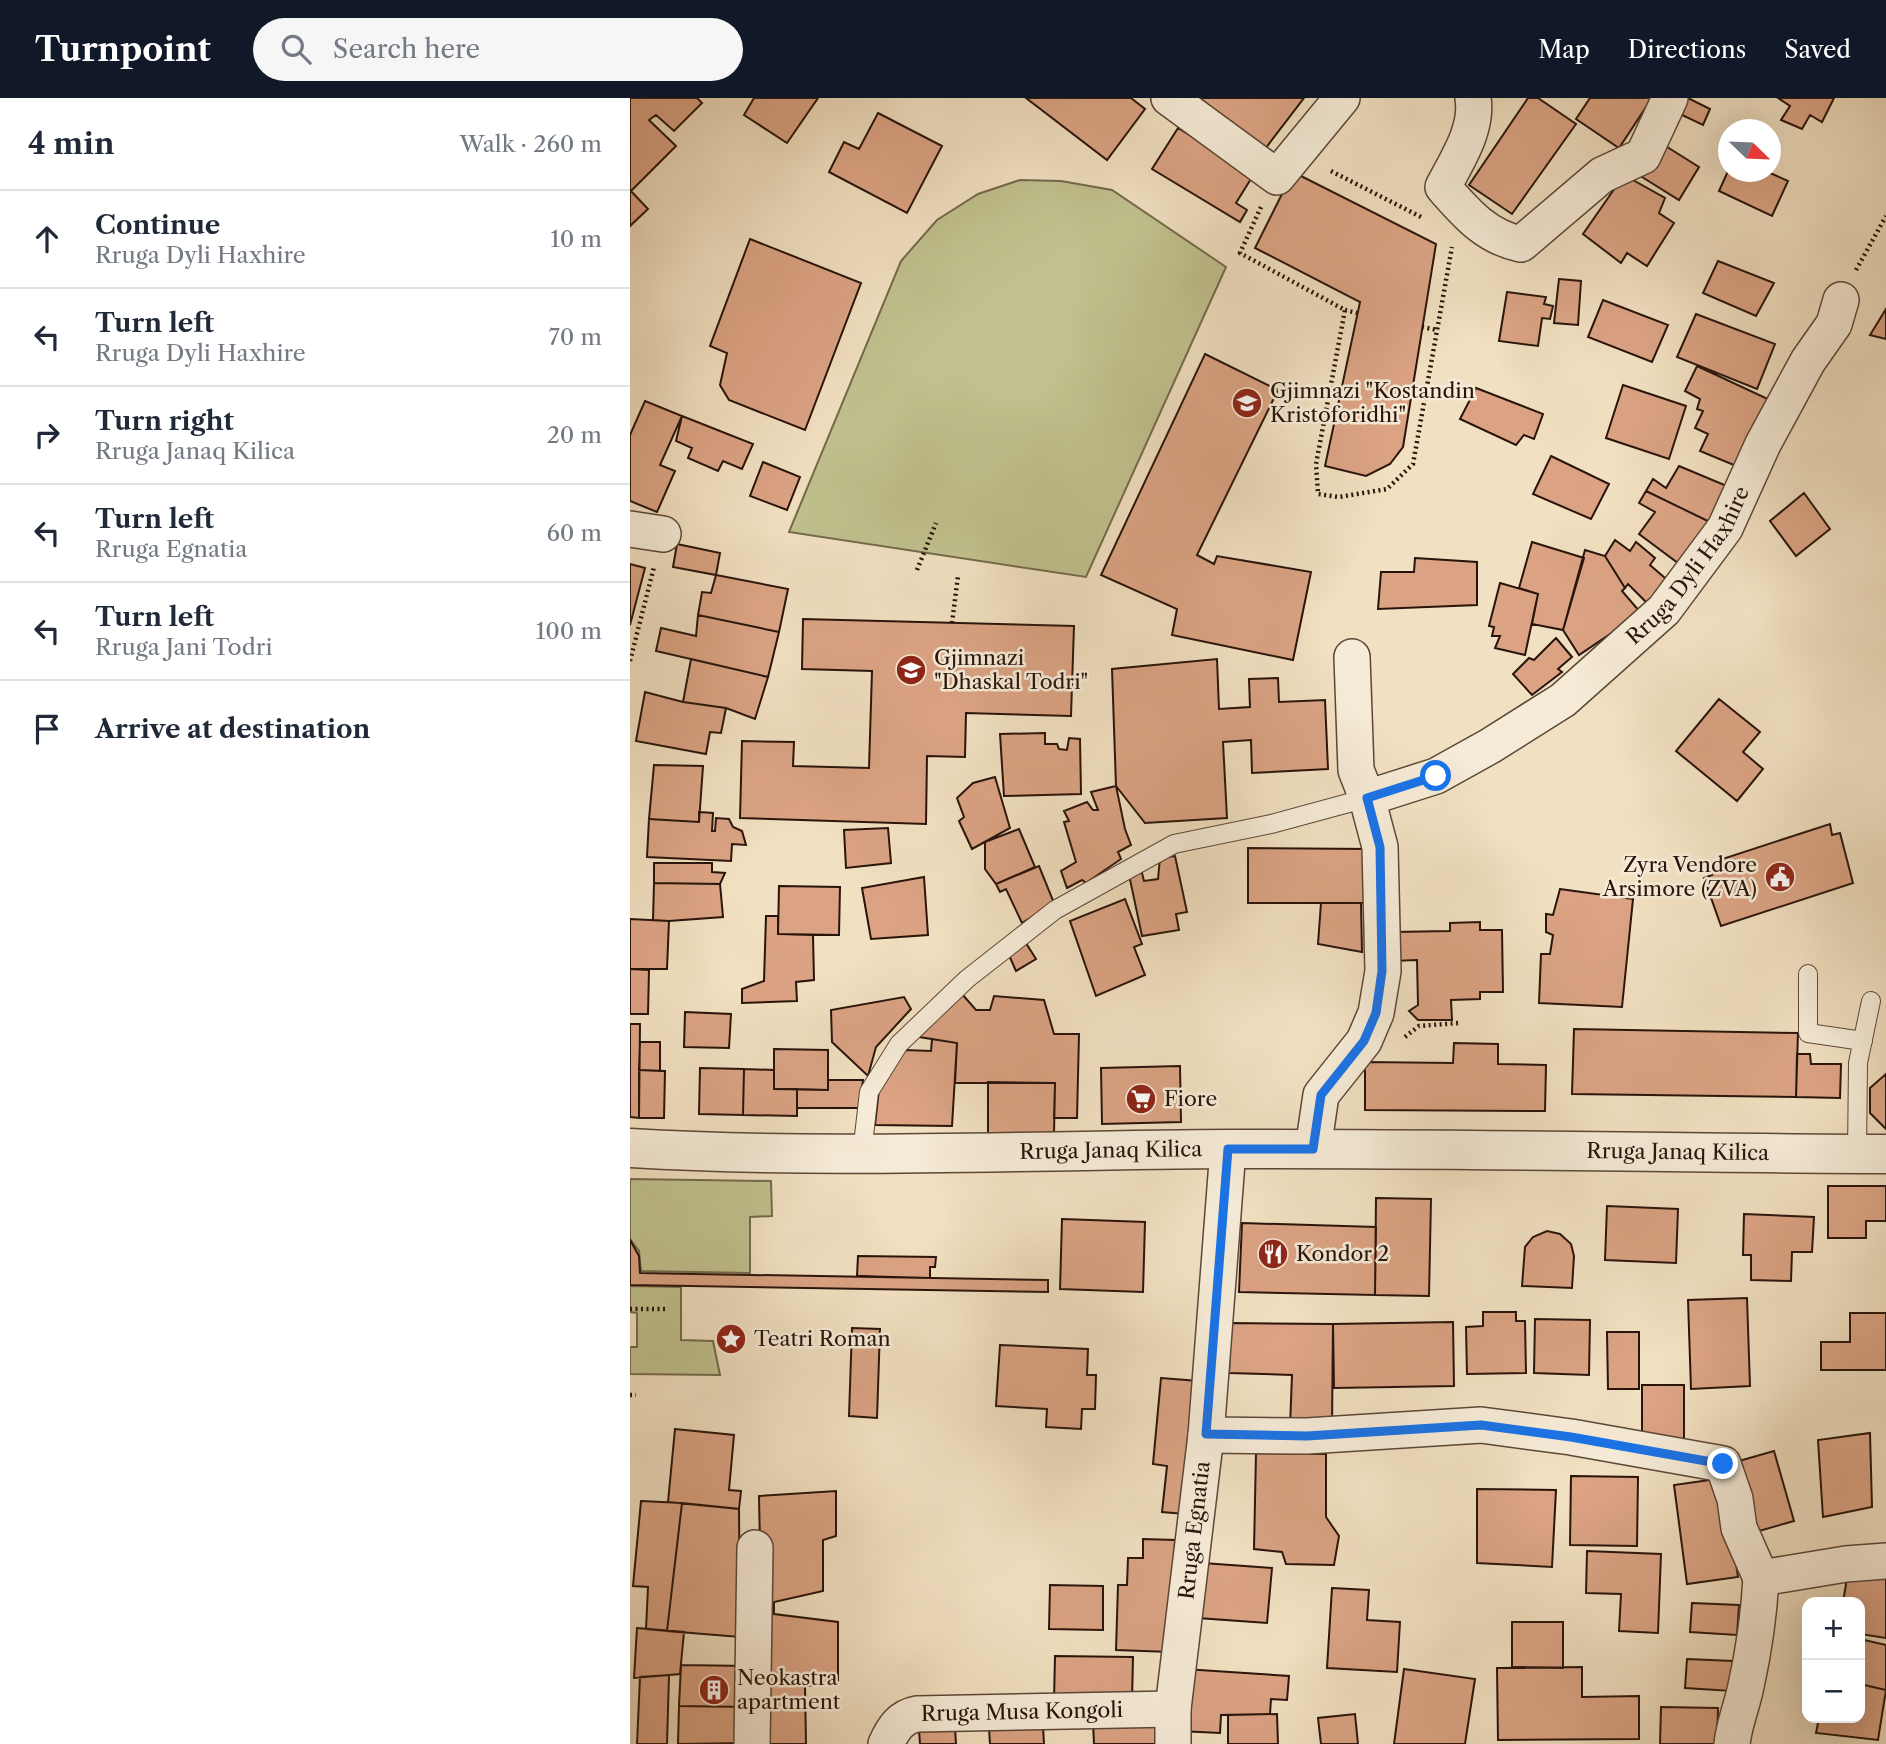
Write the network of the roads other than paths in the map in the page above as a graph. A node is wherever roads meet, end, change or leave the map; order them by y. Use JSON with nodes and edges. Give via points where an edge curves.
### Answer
{"nodes":[{"id":1,"x":1169,"y":98,"type":"edge"},
{"id":2,"x":1342,"y":98,"type":"edge"},
{"id":3,"x":1473,"y":98,"type":"edge"},
{"id":4,"x":1670,"y":98,"type":"edge"},
{"id":5,"x":1841,"y":300,"type":"road end"},
{"id":6,"x":1352,"y":657,"type":"dead end"},
{"id":7,"x":1367,"y":798,"type":"junction"},
{"id":8,"x":1808,"y":974,"type":"dead end"},
{"id":9,"x":1871,"y":1001,"type":"dead end"},
{"id":10,"x":1863,"y":1041,"type":"junction"},
{"id":11,"x":630,"y":1148,"type":"edge"},
{"id":12,"x":1228,"y":1149,"type":"junction"},
{"id":13,"x":1313,"y":1149,"type":"junction"},
{"id":14,"x":862,"y":1153,"type":"junction"},
{"id":15,"x":1871,"y":1154,"type":"edge"},
{"id":16,"x":1206,"y":1434,"type":"junction"},
{"id":17,"x":755,"y":1548,"type":"dead end"},
{"id":18,"x":1886,"y":1562,"type":"edge"},
{"id":19,"x":1761,"y":1578,"type":"junction"},
{"id":20,"x":1173,"y":1709,"type":"junction"},
{"id":21,"x":752,"y":1744,"type":"edge"},
{"id":22,"x":887,"y":1744,"type":"edge"},
{"id":23,"x":1173,"y":1744,"type":"edge"},
{"id":24,"x":1732,"y":1744,"type":"edge"}],
"edges":[{"from":1,"to":2,"type":"street","via":[[1276,177]]},
{"from":3,"to":4,"type":"street","via":[[1476,113],[1443,187],[1470,218],[1503,240],[1521,244],[1602,175],[1643,156]]},
{"from":5,"to":7,"type":"street","name":"Rruga Dyli Haxhire","via":[[1834,324],[1808,361],[1763,444],[1726,528],[1664,610],[1563,700],[1436,776]]},
{"from":6,"to":7,"type":"street","via":[[1356,770]]},
{"from":7,"to":13,"type":"street","via":[[1380,847],[1382,971],[1376,1013],[1321,1095]]},
{"from":7,"to":14,"type":"lane","via":[[1174,844],[1055,910],[967,979],[899,1044],[869,1092]]},
{"from":8,"to":10,"type":"lane","via":[[1808,1032]]},
{"from":9,"to":10,"type":"lane"},
{"from":10,"to":15,"type":"lane","via":[[1858,1063]]},
{"from":11,"to":14,"type":"street","name":"Rruga Janaq Kilica"},
{"from":12,"to":13,"type":"street","name":"Rruga Janaq Kilica"},
{"from":12,"to":14,"type":"street","name":"Rruga Janaq Kilica"},
{"from":12,"to":16,"type":"street","name":"Rruga Egnatia"},
{"from":13,"to":15,"type":"street","name":"Rruga Janaq Kilica"},
{"from":16,"to":19,"type":"street","via":[[1307,1436],[1481,1425],[1723,1464],[1739,1528]]},
{"from":16,"to":20,"type":"street","name":"Rruga Egnatia"},
{"from":17,"to":21,"type":"street"},
{"from":18,"to":19,"type":"street"},
{"from":19,"to":24,"type":"street","via":[[1753,1655]]},
{"from":20,"to":22,"type":"street","name":"Rruga Musa Kongoli","via":[[917,1714],[896,1725]]},
{"from":20,"to":23,"type":"street","name":"Rruga Egnatia"}]}
